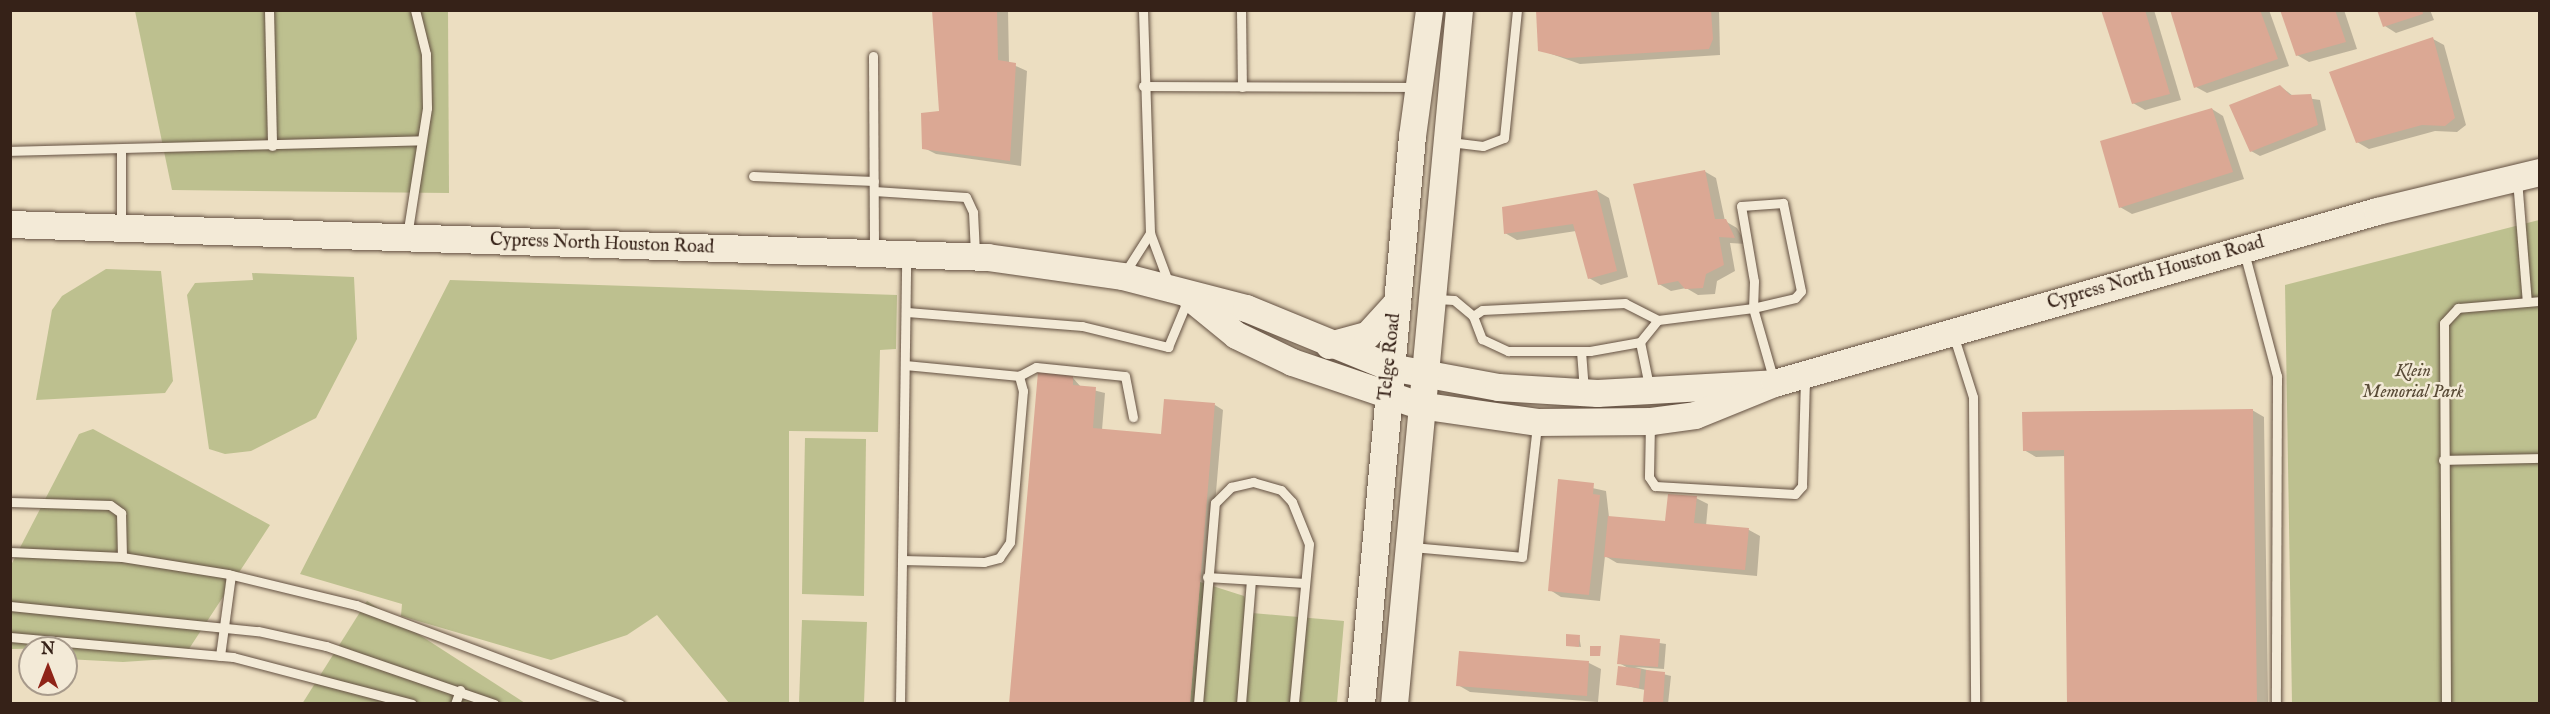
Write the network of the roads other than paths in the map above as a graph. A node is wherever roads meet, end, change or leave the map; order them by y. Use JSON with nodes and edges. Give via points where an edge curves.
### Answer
{"nodes":[{"id":1,"x":269,"y":10,"type":"edge"},
{"id":2,"x":415,"y":10,"type":"edge"},
{"id":3,"x":1143,"y":10,"type":"edge"},
{"id":4,"x":1241,"y":10,"type":"edge"},
{"id":5,"x":1429,"y":10,"type":"edge"},
{"id":6,"x":1459,"y":10,"type":"edge"},
{"id":7,"x":1517,"y":10,"type":"edge"},
{"id":8,"x":873,"y":56,"type":"dead end"},
{"id":9,"x":1143,"y":86,"type":"junction"},
{"id":10,"x":1242,"y":87,"type":"junction"},
{"id":11,"x":1418,"y":87,"type":"junction"},
{"id":12,"x":420,"y":140,"type":"junction"},
{"id":13,"x":1444,"y":141,"type":"junction"},
{"id":14,"x":272,"y":146,"type":"junction"},
{"id":15,"x":121,"y":149,"type":"junction"},
{"id":16,"x":10,"y":151,"type":"edge"},
{"id":17,"x":2528,"y":174,"type":"edge"},
{"id":18,"x":753,"y":176,"type":"dead end"},
{"id":19,"x":874,"y":181,"type":"junction"},
{"id":20,"x":874,"y":191,"type":"junction"},
{"id":21,"x":10,"y":224,"type":"edge"},
{"id":22,"x":121,"y":227,"type":"junction"},
{"id":23,"x":1150,"y":233,"type":"junction"},
{"id":24,"x":406,"y":238,"type":"junction"},
{"id":25,"x":2243,"y":249,"type":"junction"},
{"id":26,"x":874,"y":254,"type":"junction"},
{"id":27,"x":906,"y":255,"type":"junction"},
{"id":28,"x":975,"y":257,"type":"junction"},
{"id":29,"x":1122,"y":276,"type":"junction"},
{"id":30,"x":1180,"y":294,"type":"junction"},
{"id":31,"x":1429,"y":298,"type":"junction"},
{"id":32,"x":2540,"y":301,"type":"edge"},
{"id":33,"x":2527,"y":302,"type":"junction"},
{"id":34,"x":1397,"y":303,"type":"junction"},
{"id":35,"x":1753,"y":309,"type":"junction"},
{"id":36,"x":907,"y":312,"type":"junction"},
{"id":37,"x":1473,"y":316,"type":"junction"},
{"id":38,"x":1658,"y":320,"type":"junction"},
{"id":39,"x":1953,"y":332,"type":"junction"},
{"id":40,"x":1640,"y":342,"type":"junction"},
{"id":41,"x":1329,"y":345,"type":"junction"},
{"id":42,"x":1581,"y":351,"type":"junction"},
{"id":43,"x":905,"y":365,"type":"junction"},
{"id":44,"x":1390,"y":367,"type":"junction"},
{"id":45,"x":1422,"y":374,"type":"junction"},
{"id":46,"x":1806,"y":375,"type":"junction"},
{"id":47,"x":1019,"y":376,"type":"junction"},
{"id":48,"x":1774,"y":383,"type":"junction"},
{"id":49,"x":1649,"y":389,"type":"junction"},
{"id":50,"x":1584,"y":392,"type":"junction"},
{"id":51,"x":1387,"y":397,"type":"junction"},
{"id":52,"x":1419,"y":405,"type":"junction"},
{"id":53,"x":1133,"y":417,"type":"dead end"},
{"id":54,"x":1651,"y":421,"type":"junction"},
{"id":55,"x":1537,"y":422,"type":"junction"},
{"id":56,"x":2540,"y":459,"type":"edge"},
{"id":57,"x":2443,"y":460,"type":"junction"},
{"id":58,"x":10,"y":502,"type":"edge"},
{"id":59,"x":1406,"y":546,"type":"junction"},
{"id":60,"x":10,"y":552,"type":"edge"},
{"id":61,"x":122,"y":557,"type":"junction"},
{"id":62,"x":902,"y":560,"type":"junction"},
{"id":63,"x":231,"y":575,"type":"junction"},
{"id":64,"x":1207,"y":577,"type":"junction"},
{"id":65,"x":1251,"y":580,"type":"junction"},
{"id":66,"x":1305,"y":584,"type":"junction"},
{"id":67,"x":10,"y":606,"type":"edge"},
{"id":68,"x":223,"y":626,"type":"junction"},
{"id":69,"x":10,"y":637,"type":"edge"},
{"id":70,"x":220,"y":656,"type":"junction"},
{"id":71,"x":460,"y":690,"type":"junction"},
{"id":72,"x":412,"y":704,"type":"edge"},
{"id":73,"x":455,"y":704,"type":"edge"},
{"id":74,"x":494,"y":704,"type":"edge"},
{"id":75,"x":620,"y":704,"type":"edge"},
{"id":76,"x":900,"y":704,"type":"edge"},
{"id":77,"x":1198,"y":704,"type":"edge"},
{"id":78,"x":1241,"y":704,"type":"edge"},
{"id":79,"x":1294,"y":704,"type":"edge"},
{"id":80,"x":1360,"y":704,"type":"edge"},
{"id":81,"x":1394,"y":704,"type":"edge"},
{"id":82,"x":1975,"y":704,"type":"edge"},
{"id":83,"x":2276,"y":704,"type":"edge"},
{"id":84,"x":2446,"y":704,"type":"edge"}],
"edges":[{"from":1,"to":14,"type":"lane"},
{"from":2,"to":12,"type":"lane","via":[[426,54],[427,108]]},
{"from":3,"to":9,"type":"lane"},
{"from":4,"to":10,"type":"lane"},
{"from":5,"to":11,"type":"main road","name":"Telge Road"},
{"from":6,"to":13,"type":"main road","name":"Telge Road"},
{"from":7,"to":13,"type":"lane","via":[[1504,138],[1483,146]]},
{"from":8,"to":19,"type":"lane"},
{"from":9,"to":10,"type":"lane"},
{"from":9,"to":23,"type":"lane"},
{"from":10,"to":11,"type":"lane"},
{"from":11,"to":34,"type":"main road","name":"Telge Road"},
{"from":12,"to":14,"type":"lane","via":[[291,139]]},
{"from":12,"to":24,"type":"lane"},
{"from":13,"to":31,"type":"main road","name":"Telge Road"},
{"from":14,"to":15,"type":"lane"},
{"from":15,"to":16,"type":"lane"},
{"from":15,"to":22,"type":"lane"},
{"from":17,"to":25,"type":"main road","name":"Cypress North Houston Road"},
{"from":17,"to":33,"type":"lane"},
{"from":18,"to":19,"type":"lane"},
{"from":19,"to":20,"type":"lane"},
{"from":20,"to":26,"type":"lane"},
{"from":20,"to":28,"type":"lane","via":[[966,197],[973,212]]},
{"from":21,"to":22,"type":"main road","name":"Cypress North Houston Road"},
{"from":22,"to":24,"type":"main road","name":"Cypress North Houston Road"},
{"from":23,"to":29,"type":"lane"},
{"from":23,"to":30,"type":"lane"},
{"from":24,"to":26,"type":"main road","name":"Cypress North Houston Road"},
{"from":25,"to":39,"type":"main road","name":"Cypress North Houston Road"},
{"from":25,"to":83,"type":"lane","via":[[2277,376]]},
{"from":26,"to":27,"type":"main road","name":"Cypress North Houston Road"},
{"from":27,"to":28,"type":"main road","name":"Cypress North Houston Road"},
{"from":27,"to":36,"type":"lane"},
{"from":28,"to":29,"type":"main road","name":"Cypress North Houston Road"},
{"from":29,"to":30,"type":"main road","name":"Cypress North Houston Road"},
{"from":30,"to":36,"type":"lane","via":[[1168,347],[1082,326]]},
{"from":30,"to":41,"type":"main road","name":"Cypress North Houston Road","via":[[1246,308]]},
{"from":30,"to":51,"type":"main road","name":"Cypress North Houston Road","via":[[1236,335],[1322,375]]},
{"from":31,"to":37,"type":"lane","via":[[1454,300]]},
{"from":31,"to":45,"type":"main road","name":"Telge Road"},
{"from":32,"to":33,"type":"lane"},
{"from":33,"to":57,"type":"lane","via":[[2458,309],[2444,323]]},
{"from":34,"to":41,"type":"main road","via":[[1367,334]]},
{"from":34,"to":44,"type":"main road","name":"Telge Road"},
{"from":35,"to":35,"type":"lane","via":[[1795,298],[1801,291],[1783,203],[1774,200],[1741,206],[1754,281]]},
{"from":35,"to":38,"type":"lane"},
{"from":35,"to":48,"type":"lane"},
{"from":36,"to":43,"type":"lane"},
{"from":37,"to":38,"type":"lane","via":[[1482,310],[1626,303]]},
{"from":37,"to":42,"type":"lane","via":[[1482,339],[1508,351]]},
{"from":38,"to":40,"type":"lane"},
{"from":39,"to":46,"type":"main road","name":"Cypress North Houston Road"},
{"from":39,"to":82,"type":"lane","via":[[1974,397]]},
{"from":40,"to":42,"type":"lane"},
{"from":40,"to":49,"type":"lane"},
{"from":41,"to":44,"type":"main road","name":"Cypress North Houston Road"},
{"from":42,"to":50,"type":"lane"},
{"from":43,"to":47,"type":"lane"},
{"from":43,"to":62,"type":"lane"},
{"from":44,"to":45,"type":"main road","name":"Cypress North Houston Road"},
{"from":44,"to":51,"type":"main road","name":"Telge Road"},
{"from":45,"to":50,"type":"main road","name":"Cypress North Houston Road","via":[[1498,387]]},
{"from":45,"to":52,"type":"main road","name":"Telge Road"},
{"from":46,"to":48,"type":"main road","name":"Cypress North Houston Road"},
{"from":46,"to":54,"type":"lane","via":[[1802,486],[1795,494],[1655,486],[1649,477]]},
{"from":47,"to":53,"type":"lane","via":[[1036,367],[1125,376]]},
{"from":47,"to":62,"type":"lane","via":[[1023,391],[1010,542],[999,558],[984,562]]},
{"from":48,"to":49,"type":"main road","name":"Cypress North Houston Road"},
{"from":48,"to":54,"type":"main road","name":"Cypress North Houston Road","via":[[1695,415]]},
{"from":49,"to":50,"type":"main road","name":"Cypress North Houston Road"},
{"from":51,"to":52,"type":"main road","name":"Cypress North Houston Road"},
{"from":51,"to":80,"type":"main road","name":"Telge Road"},
{"from":52,"to":55,"type":"main road","name":"Cypress North Houston Road"},
{"from":52,"to":59,"type":"main road","name":"Telge Road"},
{"from":54,"to":55,"type":"main road","name":"Cypress North Houston Road"},
{"from":55,"to":59,"type":"lane","via":[[1522,557]]},
{"from":56,"to":57,"type":"lane"},
{"from":57,"to":84,"type":"lane"},
{"from":58,"to":61,"type":"lane","via":[[110,505],[121,513]]},
{"from":59,"to":81,"type":"main road","name":"Telge Road"},
{"from":60,"to":61,"type":"lane"},
{"from":61,"to":63,"type":"lane"},
{"from":62,"to":76,"type":"lane"},
{"from":63,"to":68,"type":"lane"},
{"from":63,"to":75,"type":"lane","via":[[356,605]]},
{"from":64,"to":65,"type":"lane"},
{"from":64,"to":66,"type":"lane","via":[[1215,503],[1231,487],[1253,482],[1281,490],[1292,502],[1309,544]]},
{"from":64,"to":77,"type":"lane"},
{"from":65,"to":66,"type":"lane"},
{"from":65,"to":78,"type":"lane"},
{"from":66,"to":79,"type":"lane"},
{"from":67,"to":68,"type":"lane"},
{"from":68,"to":70,"type":"lane"},
{"from":68,"to":71,"type":"lane","via":[[326,646]]},
{"from":69,"to":70,"type":"lane"},
{"from":70,"to":72,"type":"lane"},
{"from":71,"to":73,"type":"lane"},
{"from":71,"to":74,"type":"lane"}]}
